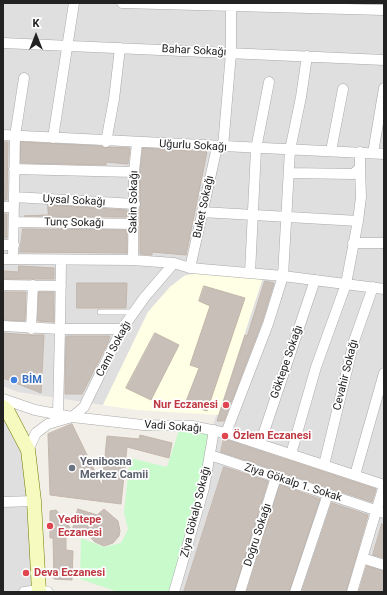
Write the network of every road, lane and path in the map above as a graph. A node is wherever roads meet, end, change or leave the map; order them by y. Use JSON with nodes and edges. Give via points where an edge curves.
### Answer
{"nodes":[{"id":1,"x":74,"y":3,"type":"edge"},
{"id":2,"x":122,"y":3,"type":"edge"},
{"id":3,"x":232,"y":4,"type":"edge"},
{"id":4,"x":384,"y":10,"type":"edge"},
{"id":5,"x":3,"y":43,"type":"edge"},
{"id":6,"x":68,"y":45,"type":"junction"},
{"id":7,"x":120,"y":48,"type":"junction"},
{"id":8,"x":231,"y":53,"type":"junction"},
{"id":9,"x":307,"y":56,"type":"junction"},
{"id":10,"x":384,"y":60,"type":"edge"},
{"id":11,"x":24,"y":78,"type":"dead end"},
{"id":12,"x":270,"y":82,"type":"dead end"},
{"id":13,"x":384,"y":88,"type":"edge"},
{"id":14,"x":343,"y":89,"type":"dead end"},
{"id":15,"x":3,"y":135,"type":"edge"},
{"id":16,"x":15,"y":136,"type":"junction"},
{"id":17,"x":53,"y":138,"type":"junction"},
{"id":18,"x":106,"y":142,"type":"junction"},
{"id":19,"x":137,"y":143,"type":"junction"},
{"id":20,"x":220,"y":147,"type":"junction"},
{"id":21,"x":256,"y":149,"type":"junction"},
{"id":22,"x":290,"y":150,"type":"junction"},
{"id":23,"x":331,"y":151,"type":"junction"},
{"id":24,"x":360,"y":152,"type":"junction"},
{"id":25,"x":373,"y":153,"type":"junction"},
{"id":26,"x":384,"y":154,"type":"edge"},
{"id":27,"x":360,"y":168,"type":"junction"},
{"id":28,"x":14,"y":169,"type":"junction"},
{"id":29,"x":134,"y":172,"type":"junction"},
{"id":30,"x":289,"y":173,"type":"junction"},
{"id":31,"x":14,"y":202,"type":"junction"},
{"id":32,"x":135,"y":204,"type":"junction"},
{"id":33,"x":3,"y":207,"type":"edge"},
{"id":34,"x":202,"y":212,"type":"junction"},
{"id":35,"x":253,"y":215,"type":"junction"},
{"id":36,"x":286,"y":216,"type":"junction"},
{"id":37,"x":358,"y":221,"type":"junction"},
{"id":38,"x":14,"y":222,"type":"junction"},
{"id":39,"x":134,"y":224,"type":"junction"},
{"id":40,"x":353,"y":243,"type":"junction"},
{"id":41,"x":384,"y":243,"type":"edge"},
{"id":42,"x":3,"y":245,"type":"edge"},
{"id":43,"x":14,"y":245,"type":"junction"},
{"id":44,"x":14,"y":258,"type":"junction"},
{"id":45,"x":3,"y":259,"type":"edge"},
{"id":46,"x":61,"y":260,"type":"junction"},
{"id":47,"x":133,"y":260,"type":"junction"},
{"id":48,"x":174,"y":263,"type":"junction"},
{"id":49,"x":190,"y":268,"type":"junction"},
{"id":50,"x":250,"y":273,"type":"junction"},
{"id":51,"x":283,"y":276,"type":"junction"},
{"id":52,"x":315,"y":280,"type":"junction"},
{"id":53,"x":346,"y":284,"type":"junction"},
{"id":54,"x":3,"y":285,"type":"edge"},
{"id":55,"x":33,"y":286,"type":"junction"},
{"id":56,"x":61,"y":286,"type":"junction"},
{"id":57,"x":373,"y":288,"type":"junction"},
{"id":58,"x":384,"y":289,"type":"edge"},
{"id":59,"x":100,"y":312,"type":"dead end"},
{"id":60,"x":134,"y":312,"type":"junction"},
{"id":61,"x":3,"y":326,"type":"edge"},
{"id":62,"x":31,"y":329,"type":"junction"},
{"id":63,"x":60,"y":329,"type":"junction"},
{"id":64,"x":122,"y":329,"type":"junction"},
{"id":65,"x":384,"y":373,"type":"edge"},
{"id":66,"x":4,"y":407,"type":"edge"},
{"id":67,"x":58,"y":414,"type":"junction"},
{"id":68,"x":72,"y":417,"type":"junction"},
{"id":69,"x":214,"y":430,"type":"junction"},
{"id":70,"x":226,"y":433,"type":"junction"},
{"id":71,"x":260,"y":444,"type":"junction"},
{"id":72,"x":28,"y":450,"type":"junction"},
{"id":73,"x":291,"y":454,"type":"junction"},
{"id":74,"x":210,"y":455,"type":"junction"},
{"id":75,"x":324,"y":465,"type":"junction"},
{"id":76,"x":355,"y":475,"type":"junction"},
{"id":77,"x":276,"y":477,"type":"junction"},
{"id":78,"x":384,"y":485,"type":"edge"},
{"id":79,"x":328,"y":494,"type":"junction"},
{"id":80,"x":34,"y":501,"type":"junction"},
{"id":81,"x":3,"y":502,"type":"edge"},
{"id":82,"x":380,"y":512,"type":"edge"},
{"id":83,"x":362,"y":558,"type":"junction"},
{"id":84,"x":384,"y":565,"type":"edge"},
{"id":85,"x":42,"y":591,"type":"edge"},
{"id":86,"x":24,"y":592,"type":"edge"},
{"id":87,"x":174,"y":592,"type":"edge"},
{"id":88,"x":240,"y":592,"type":"edge"},
{"id":89,"x":295,"y":592,"type":"edge"},
{"id":90,"x":352,"y":592,"type":"edge"}],
"edges":[{"from":1,"to":6,"type":"street"},
{"from":2,"to":3,"type":"street"},
{"from":3,"to":4,"type":"street"},
{"from":3,"to":8,"type":"street","name":"Buket Sokağı"},
{"from":5,"to":6,"type":"street","name":"Bahar Sokağı"},
{"from":6,"to":7,"type":"street","name":"Bahar Sokağı"},
{"from":6,"to":17,"type":"street"},
{"from":7,"to":8,"type":"street","name":"Bahar Sokağı"},
{"from":7,"to":18,"type":"street"},
{"from":8,"to":9,"type":"street","name":"Bahar Sokağı"},
{"from":8,"to":20,"type":"street","name":"Buket Sokağı"},
{"from":9,"to":10,"type":"street","name":"Bahar Sokağı"},
{"from":9,"to":22,"type":"street"},
{"from":11,"to":16,"type":"street"},
{"from":12,"to":21,"type":"street"},
{"from":13,"to":25,"type":"street"},
{"from":14,"to":23,"type":"street"},
{"from":15,"to":16,"type":"street","name":"Uğurlu Sokağı"},
{"from":16,"to":17,"type":"street","name":"Uğurlu Sokağı"},
{"from":16,"to":28,"type":"street"},
{"from":17,"to":18,"type":"street","name":"Uğurlu Sokağı"},
{"from":18,"to":19,"type":"street","name":"Uğurlu Sokağı"},
{"from":19,"to":20,"type":"street","name":"Uğurlu Sokağı"},
{"from":19,"to":29,"type":"street","name":"Sakin Sokağı"},
{"from":20,"to":21,"type":"street","name":"Uğurlu Sokağı"},
{"from":20,"to":34,"type":"street","name":"Buket Sokağı"},
{"from":21,"to":22,"type":"street","name":"Uğurlu Sokağı"},
{"from":21,"to":35,"type":"street"},
{"from":22,"to":23,"type":"street","name":"Uğurlu Sokağı"},
{"from":22,"to":30,"type":"street"},
{"from":23,"to":24,"type":"street","name":"Uğurlu Sokağı"},
{"from":24,"to":25,"type":"street","name":"Uğurlu Sokağı"},
{"from":24,"to":27,"type":"street"},
{"from":25,"to":26,"type":"street","name":"Uğurlu Sokağı"},
{"from":27,"to":30,"type":"street","via":[[353,174]]},
{"from":27,"to":37,"type":"street","via":[[361,196]]},
{"from":28,"to":29,"type":"street"},
{"from":28,"to":31,"type":"street"},
{"from":29,"to":32,"type":"street","name":"Sakin Sokağı"},
{"from":30,"to":36,"type":"street"},
{"from":31,"to":32,"type":"street","name":"Uysal Sokağı"},
{"from":31,"to":33,"type":"street","name":"Uysal Sokağı"},
{"from":31,"to":38,"type":"street"},
{"from":32,"to":39,"type":"street","name":"Sakin Sokağı"},
{"from":34,"to":35,"type":"street"},
{"from":34,"to":49,"type":"street","name":"Buket Sokağı"},
{"from":35,"to":36,"type":"street"},
{"from":35,"to":50,"type":"street"},
{"from":36,"to":37,"type":"street"},
{"from":36,"to":51,"type":"street"},
{"from":37,"to":40,"type":"street"},
{"from":38,"to":39,"type":"street","name":"Tunç Sokağı"},
{"from":38,"to":43,"type":"street"},
{"from":39,"to":47,"type":"street","name":"Sakin Sokağı"},
{"from":40,"to":41,"type":"street"},
{"from":40,"to":53,"type":"street"},
{"from":42,"to":43,"type":"street"},
{"from":43,"to":44,"type":"street"},
{"from":44,"to":45,"type":"street"},
{"from":44,"to":46,"type":"street"},
{"from":46,"to":47,"type":"street"},
{"from":46,"to":56,"type":"street"},
{"from":47,"to":48,"type":"street"},
{"from":48,"to":49,"type":"street"},
{"from":48,"to":60,"type":"street","name":"Cami Sokağı"},
{"from":49,"to":50,"type":"street"},
{"from":50,"to":51,"type":"street"},
{"from":51,"to":52,"type":"street"},
{"from":51,"to":70,"type":"street","via":[[268,324]]},
{"from":52,"to":53,"type":"street"},
{"from":52,"to":71,"type":"street","name":"Göktepe Sokağı"},
{"from":53,"to":57,"type":"street"},
{"from":53,"to":73,"type":"street","via":[[316,367]]},
{"from":54,"to":55,"type":"street"},
{"from":55,"to":56,"type":"street"},
{"from":55,"to":62,"type":"street"},
{"from":56,"to":63,"type":"street"},
{"from":57,"to":58,"type":"street"},
{"from":57,"to":75,"type":"street","name":"Cevahir Sokağı","via":[[354,341]]},
{"from":59,"to":60,"type":"lane"},
{"from":60,"to":64,"type":"street","name":"Cami Sokağı"},
{"from":61,"to":62,"type":"street"},
{"from":62,"to":63,"type":"street"},
{"from":63,"to":64,"type":"street"},
{"from":63,"to":67,"type":"street"},
{"from":64,"to":68,"type":"street","name":"Cami Sokağı","via":[[84,406]]},
{"from":65,"to":76,"type":"street"},
{"from":66,"to":67,"type":"street","name":"Vadi Sokağı"},
{"from":66,"to":72,"type":"main road"},
{"from":67,"to":68,"type":"street","name":"Vadi Sokağı"},
{"from":68,"to":69,"type":"street","name":"Vadi Sokağı"},
{"from":68,"to":72,"type":"street","via":[[48,424],[36,433]]},
{"from":69,"to":70,"type":"street","name":"Vadi Sokağı"},
{"from":69,"to":74,"type":"street","name":"Ziya Gökalp Sokağı"},
{"from":70,"to":71,"type":"street","name":"Vadi Sokağı"},
{"from":71,"to":73,"type":"street","name":"Vadi Sokağı"},
{"from":72,"to":80,"type":"main road"},
{"from":73,"to":75,"type":"street","name":"Vadi Sokağı"},
{"from":74,"to":77,"type":"street","name":"Ziya Gökalp 1. Sokak"},
{"from":74,"to":87,"type":"street","name":"Ziya Gökalp Sokağı","via":[[204,488]]},
{"from":75,"to":76,"type":"street","name":"Vadi Sokağı"},
{"from":76,"to":78,"type":"street","name":"Vadi Sokağı"},
{"from":77,"to":79,"type":"street","name":"Ziya Gökalp 1. Sokak"},
{"from":77,"to":88,"type":"street","name":"Doğru Sokağı"},
{"from":78,"to":82,"type":"street"},
{"from":79,"to":82,"type":"street","name":"Ziya Gökalp 1. Sokak"},
{"from":79,"to":89,"type":"street"},
{"from":80,"to":81,"type":"street"},
{"from":80,"to":85,"type":"main road"},
{"from":82,"to":83,"type":"street"},
{"from":83,"to":84,"type":"street"},
{"from":83,"to":90,"type":"street"},
{"from":85,"to":86,"type":"street"}]}
